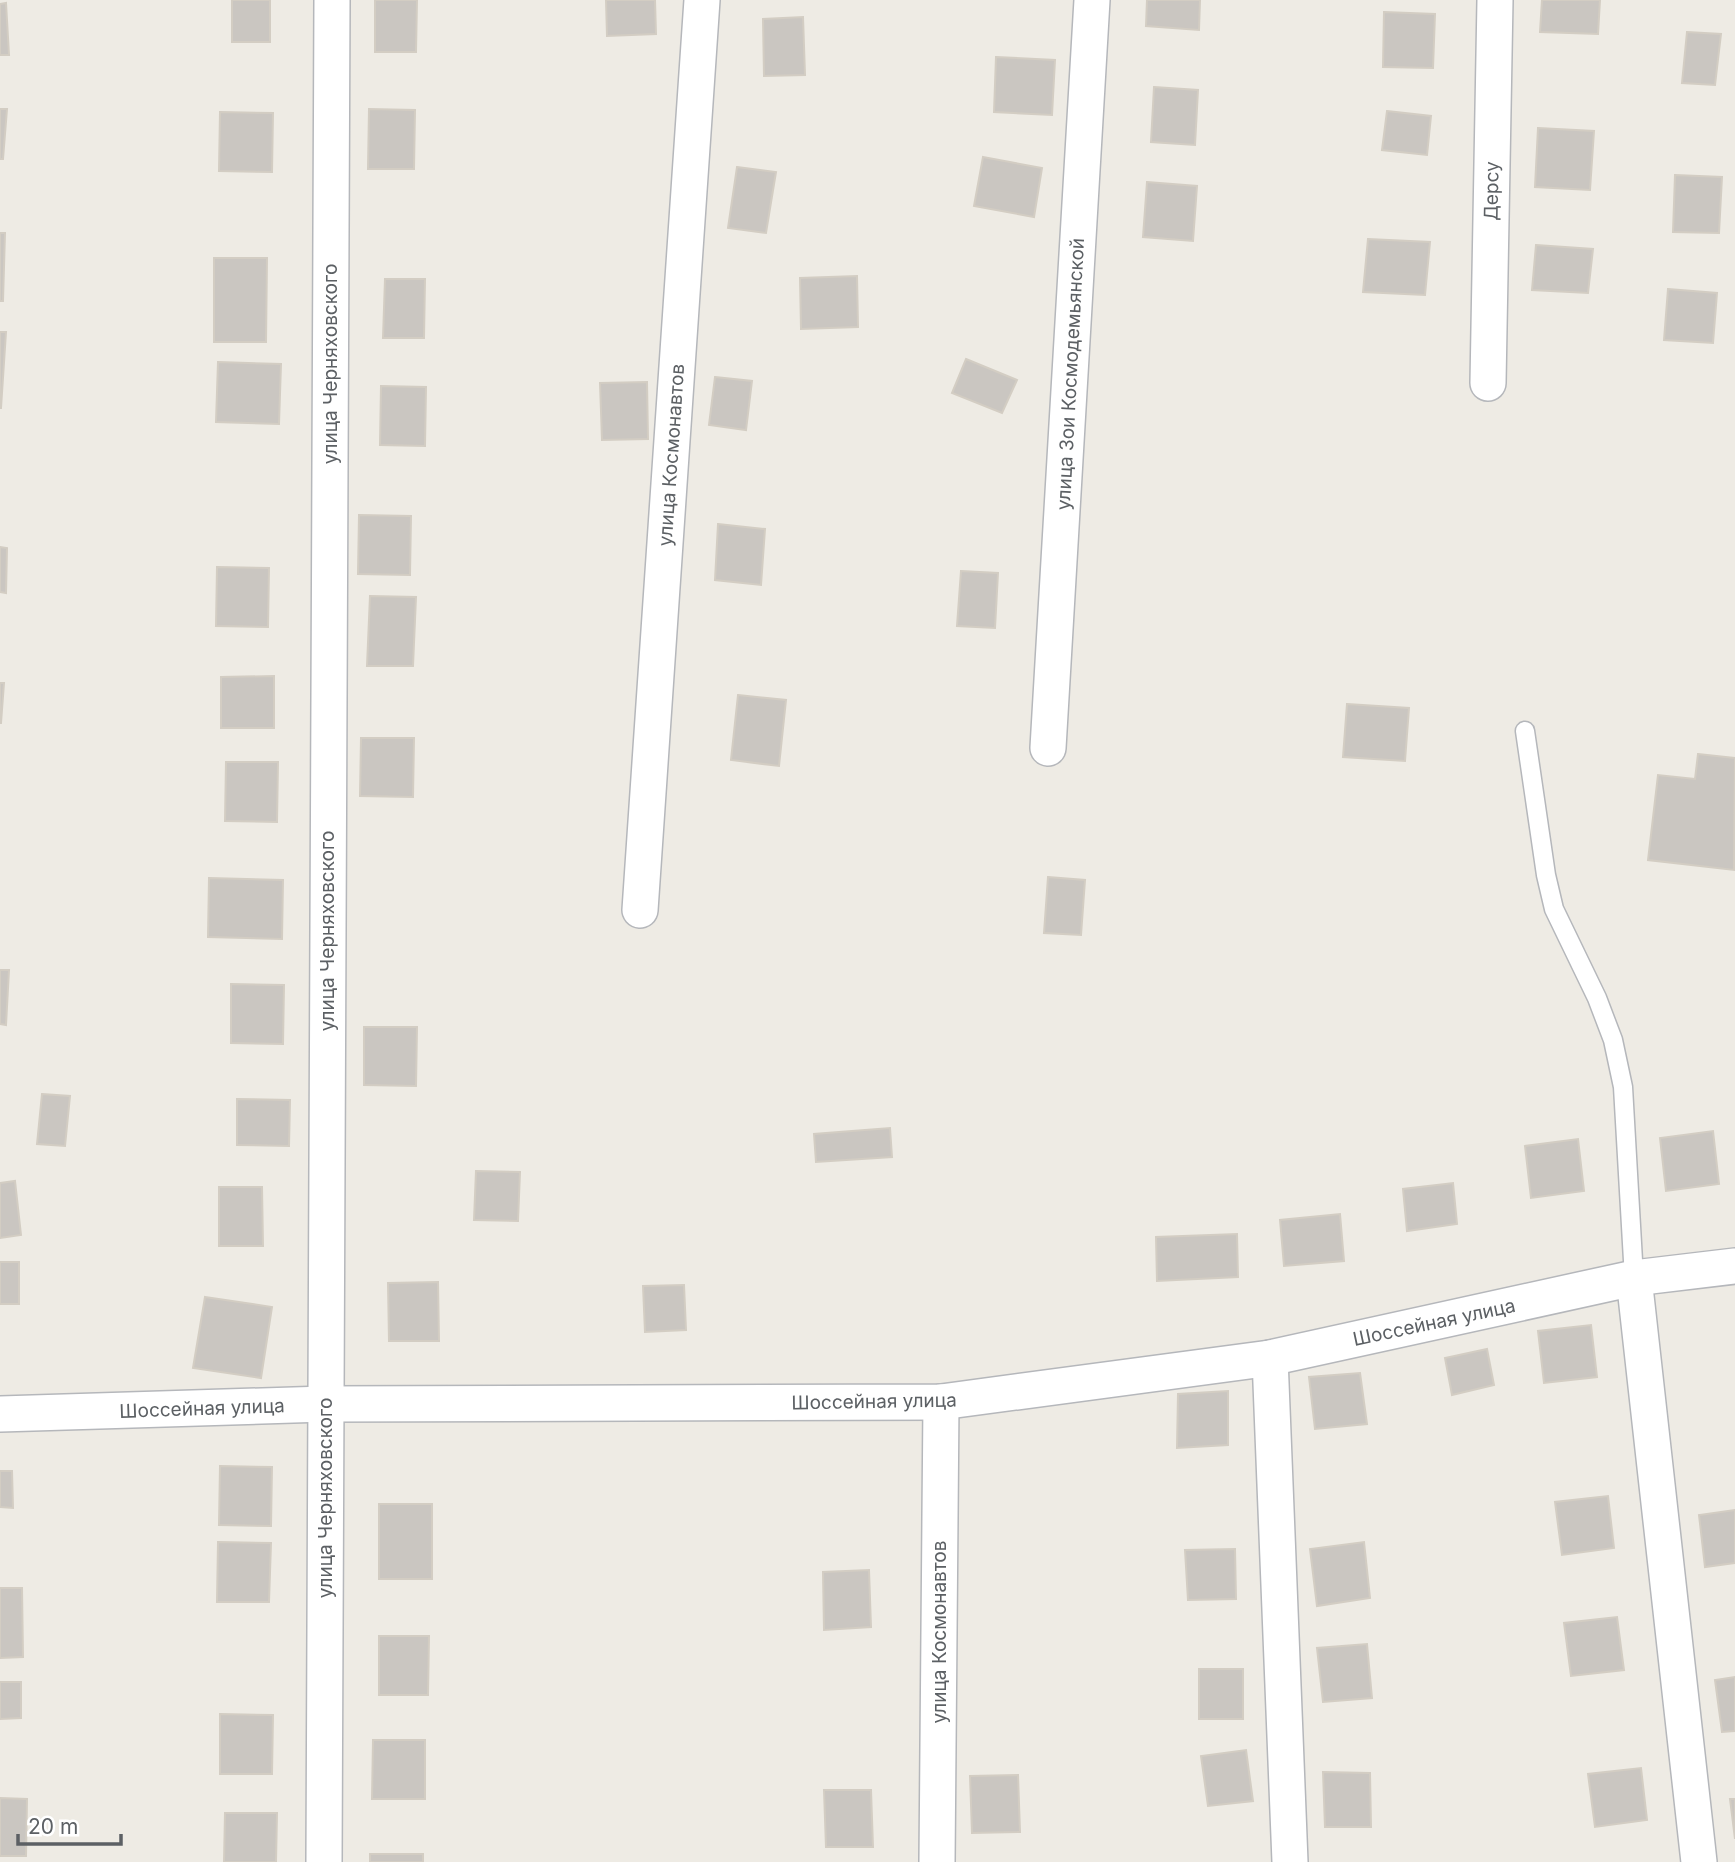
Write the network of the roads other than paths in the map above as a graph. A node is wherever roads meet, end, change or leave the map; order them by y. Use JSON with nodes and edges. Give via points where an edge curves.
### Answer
{"nodes":[{"id":1,"x":332,"y":0,"type":"edge"},
{"id":2,"x":702,"y":0,"type":"edge"},
{"id":3,"x":1092,"y":0,"type":"edge"},
{"id":4,"x":1495,"y":0,"type":"edge"},
{"id":5,"x":1488,"y":383,"type":"dead end"},
{"id":6,"x":1524,"y":731,"type":"dead end"},
{"id":7,"x":1048,"y":748,"type":"dead end"},
{"id":8,"x":640,"y":910,"type":"dead end"},
{"id":9,"x":1735,"y":1266,"type":"edge"},
{"id":10,"x":1634,"y":1278,"type":"junction"},
{"id":11,"x":1270,"y":1358,"type":"junction"},
{"id":12,"x":941,"y":1402,"type":"junction"},
{"id":13,"x":325,"y":1404,"type":"junction"},
{"id":14,"x":0,"y":1414,"type":"edge"},
{"id":15,"x":324,"y":1862,"type":"edge"},
{"id":16,"x":937,"y":1862,"type":"edge"},
{"id":17,"x":1290,"y":1862,"type":"edge"},
{"id":18,"x":1699,"y":1862,"type":"edge"}],
"edges":[{"from":1,"to":13,"type":"street","name":"улица Черняховского"},
{"from":2,"to":8,"type":"street","name":"улица Космонавтов"},
{"from":3,"to":7,"type":"street","name":"улица Зои Космодемьянской"},
{"from":4,"to":5,"type":"street","name":"Дерсу"},
{"from":6,"to":10,"type":"lane","via":[[1554,909],[1597,998],[1613,1040],[1623,1087]]},
{"from":9,"to":10,"type":"street","name":"Шоссейная улица"},
{"from":10,"to":11,"type":"street","name":"Шоссейная улица"},
{"from":10,"to":18,"type":"street"},
{"from":11,"to":12,"type":"street","name":"Шоссейная улица"},
{"from":11,"to":17,"type":"street"},
{"from":12,"to":13,"type":"street","name":"Шоссейная улица"},
{"from":12,"to":16,"type":"street","name":"улица Космонавтов"},
{"from":13,"to":14,"type":"street","name":"Шоссейная улица"},
{"from":13,"to":15,"type":"street","name":"улица Черняховского"}]}
